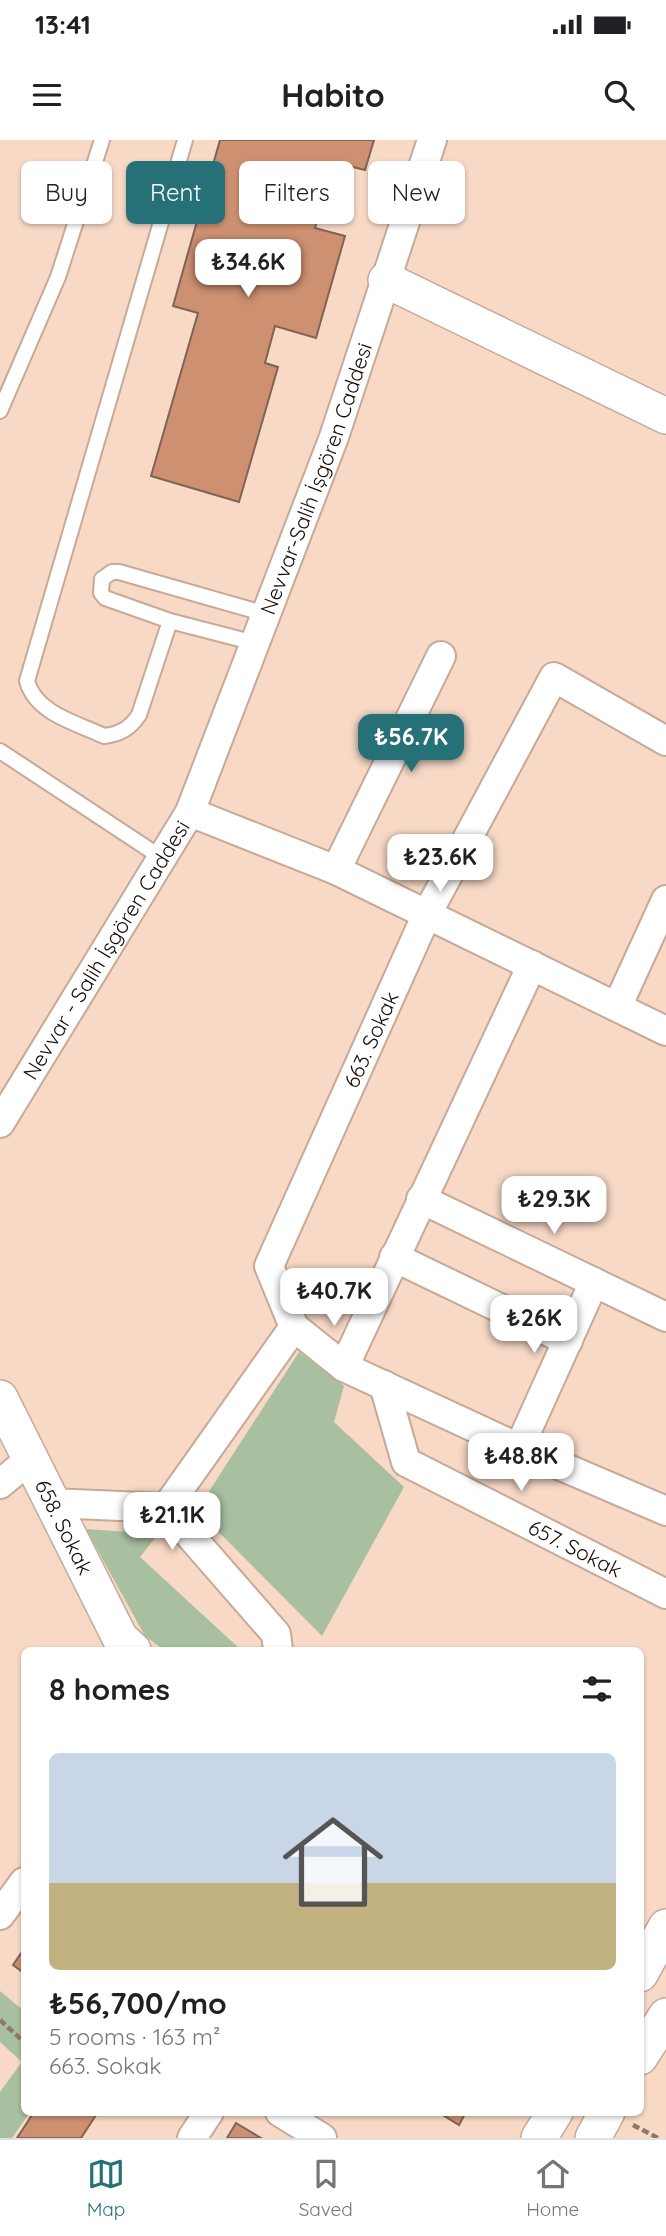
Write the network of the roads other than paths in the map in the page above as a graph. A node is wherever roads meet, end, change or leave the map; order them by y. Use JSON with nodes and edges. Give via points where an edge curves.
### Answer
{"nodes":[{"id":1,"x":102,"y":140,"type":"edge"},
{"id":2,"x":185,"y":140,"type":"edge"},
{"id":3,"x":432,"y":140,"type":"edge"},
{"id":4,"x":386,"y":280,"type":"junction"},
{"id":5,"x":0,"y":411,"type":"edge"},
{"id":6,"x":666,"y":416,"type":"edge"},
{"id":7,"x":266,"y":614,"type":"junction"},
{"id":8,"x":170,"y":621,"type":"junction"},
{"id":9,"x":255,"y":643,"type":"junction"},
{"id":10,"x":441,"y":656,"type":"dead end"},
{"id":11,"x":666,"y":741,"type":"edge"},
{"id":12,"x":0,"y":751,"type":"edge"},
{"id":13,"x":190,"y":812,"type":"junction"},
{"id":14,"x":162,"y":858,"type":"junction"},
{"id":15,"x":336,"y":870,"type":"junction"},
{"id":16,"x":666,"y":900,"type":"edge"},
{"id":17,"x":427,"y":915,"type":"junction"},
{"id":18,"x":532,"y":965,"type":"junction"},
{"id":19,"x":617,"y":1007,"type":"junction"},
{"id":20,"x":666,"y":1031,"type":"edge"},
{"id":21,"x":4,"y":1109,"type":"edge"},
{"id":22,"x":421,"y":1199,"type":"junction"},
{"id":23,"x":394,"y":1257,"type":"junction"},
{"id":24,"x":594,"y":1283,"type":"junction"},
{"id":25,"x":666,"y":1317,"type":"edge"},
{"id":26,"x":294,"y":1327,"type":"junction"},
{"id":27,"x":568,"y":1341,"type":"junction"},
{"id":28,"x":344,"y":1367,"type":"junction"},
{"id":29,"x":384,"y":1385,"type":"junction"},
{"id":30,"x":0,"y":1398,"type":"edge"},
{"id":31,"x":519,"y":1448,"type":"junction"},
{"id":32,"x":30,"y":1459,"type":"junction"},
{"id":33,"x":0,"y":1484,"type":"edge"},
{"id":34,"x":51,"y":1503,"type":"junction"},
{"id":35,"x":166,"y":1508,"type":"junction"},
{"id":36,"x":666,"y":1511,"type":"edge"},
{"id":37,"x":666,"y":1594,"type":"edge"},
{"id":38,"x":130,"y":1647,"type":"edge"},
{"id":39,"x":278,"y":1647,"type":"edge"},
{"id":40,"x":21,"y":1886,"type":"edge"},
{"id":41,"x":0,"y":1915,"type":"edge"},
{"id":42,"x":666,"y":1927,"type":"edge"},
{"id":43,"x":644,"y":1966,"type":"edge"},
{"id":44,"x":666,"y":2016,"type":"edge"},
{"id":45,"x":644,"y":2051,"type":"edge"},
{"id":46,"x":206,"y":2116,"type":"edge"},
{"id":47,"x":290,"y":2116,"type":"edge"},
{"id":48,"x":553,"y":2116,"type":"edge"},
{"id":49,"x":618,"y":2118,"type":"edge"},
{"id":50,"x":322,"y":2128,"type":"edge"},
{"id":51,"x":192,"y":2138,"type":"edge"},
{"id":52,"x":539,"y":2138,"type":"edge"},
{"id":53,"x":593,"y":2138,"type":"edge"}],
"edges":[{"from":1,"to":5,"type":"lane","via":[[58,277]]},
{"from":2,"to":8,"type":"lane","via":[[28,670],[30,692],[46,709],[104,736],[124,731],[139,715]]},
{"from":3,"to":4,"type":"street","name":"Nevvar-Salih İşgören Caddesi"},
{"from":4,"to":6,"type":"street"},
{"from":4,"to":7,"type":"street","name":"Nevvar-Salih İşgören Caddesi","via":[[334,437]]},
{"from":7,"to":8,"type":"lane","via":[[119,572],[102,579],[105,598]]},
{"from":7,"to":9,"type":"street","name":"Nevvar-Salih İşgören Caddesi"},
{"from":8,"to":9,"type":"lane"},
{"from":9,"to":13,"type":"street","name":"Nevvar-Salih İşgören Caddesi"},
{"from":10,"to":15,"type":"street"},
{"from":11,"to":17,"type":"street","name":"663. Sokak","via":[[554,677]]},
{"from":12,"to":14,"type":"lane"},
{"from":13,"to":14,"type":"street","name":"Nevvar - Salih İşgören Caddesi"},
{"from":13,"to":15,"type":"street"},
{"from":14,"to":21,"type":"street","name":"Nevvar - Salih İşgören Caddesi"},
{"from":15,"to":17,"type":"street"},
{"from":16,"to":19,"type":"street"},
{"from":17,"to":18,"type":"street"},
{"from":17,"to":26,"type":"street","name":"663. Sokak","via":[[269,1266]]},
{"from":18,"to":19,"type":"street"},
{"from":18,"to":22,"type":"street"},
{"from":19,"to":20,"type":"street"},
{"from":22,"to":23,"type":"street"},
{"from":22,"to":24,"type":"street"},
{"from":23,"to":27,"type":"street"},
{"from":23,"to":28,"type":"street"},
{"from":24,"to":25,"type":"street"},
{"from":24,"to":27,"type":"street"},
{"from":26,"to":28,"type":"street"},
{"from":26,"to":35,"type":"street"},
{"from":27,"to":31,"type":"street"},
{"from":28,"to":29,"type":"street"},
{"from":29,"to":31,"type":"street"},
{"from":29,"to":37,"type":"street","name":"657. Sokak","via":[[406,1462]]},
{"from":30,"to":32,"type":"street","name":"658. Sokak"},
{"from":31,"to":36,"type":"street"},
{"from":32,"to":33,"type":"street"},
{"from":32,"to":34,"type":"street","name":"658. Sokak"},
{"from":34,"to":35,"type":"street"},
{"from":34,"to":38,"type":"street","name":"658. Sokak","via":[[120,1638]]},
{"from":35,"to":39,"type":"street","via":[[276,1633]]},
{"from":40,"to":41,"type":"street"},
{"from":42,"to":43,"type":"street"},
{"from":44,"to":45,"type":"street"},
{"from":46,"to":51,"type":"street"},
{"from":47,"to":50,"type":"street"},
{"from":48,"to":52,"type":"street"},
{"from":49,"to":53,"type":"street"}]}
